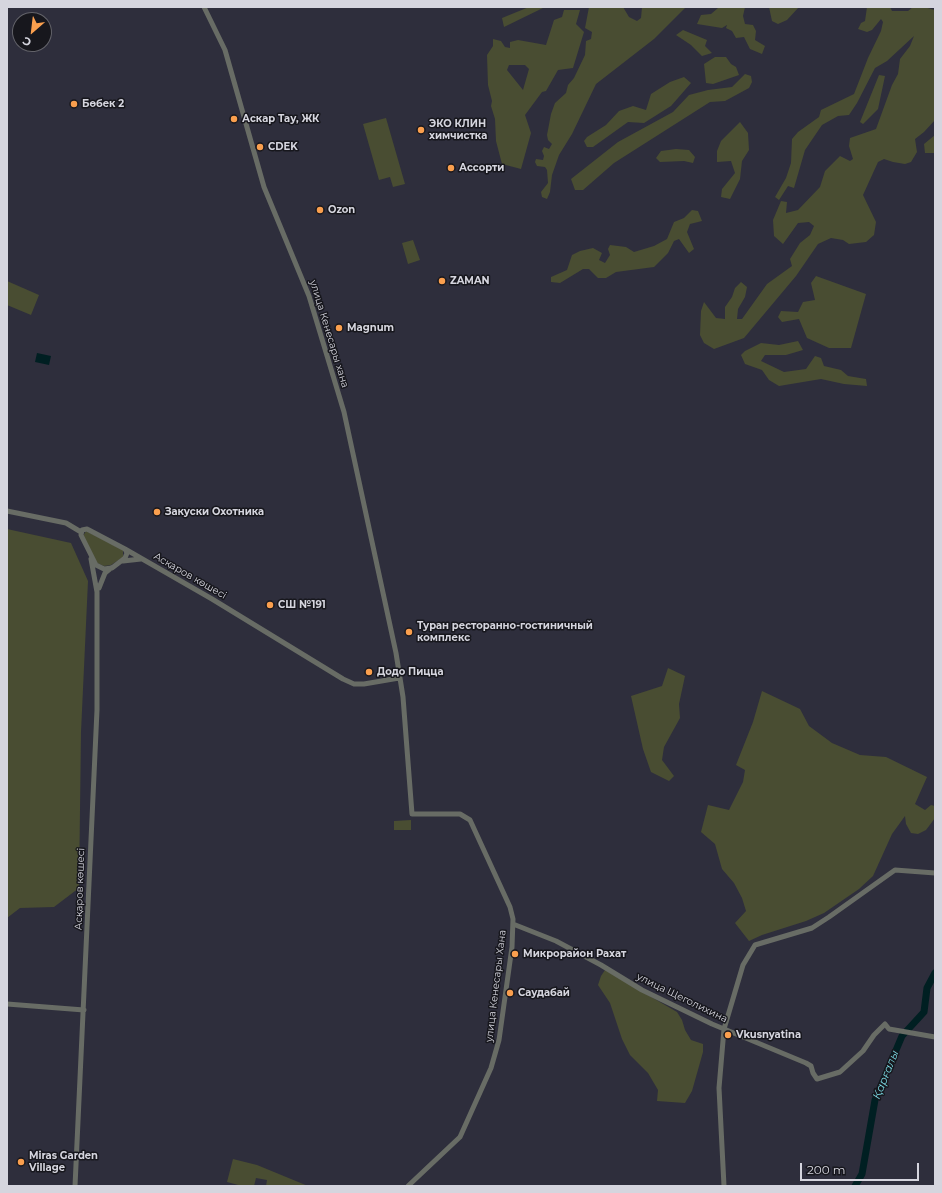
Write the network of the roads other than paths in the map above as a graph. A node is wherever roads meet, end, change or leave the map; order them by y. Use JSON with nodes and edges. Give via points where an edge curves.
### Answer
{"nodes":[{"id":1,"x":204,"y":7,"type":"edge"},
{"id":2,"x":7,"y":511,"type":"edge"},
{"id":3,"x":81,"y":532,"type":"junction"},
{"id":4,"x":125,"y":549,"type":"junction"},
{"id":5,"x":91,"y":559,"type":"junction"},
{"id":6,"x":143,"y":560,"type":"junction"},
{"id":7,"x":119,"y":562,"type":"junction"},
{"id":8,"x":97,"y":592,"type":"junction"},
{"id":9,"x":399,"y":678,"type":"junction"},
{"id":10,"x":935,"y":873,"type":"edge"},
{"id":11,"x":513,"y":924,"type":"junction"},
{"id":12,"x":7,"y":1004,"type":"edge"},
{"id":13,"x":84,"y":1010,"type":"junction"},
{"id":14,"x":724,"y":1029,"type":"junction"},
{"id":15,"x":935,"y":1037,"type":"edge"},
{"id":16,"x":75,"y":1186,"type":"edge"},
{"id":17,"x":408,"y":1186,"type":"edge"},
{"id":18,"x":724,"y":1186,"type":"edge"}],
"edges":[{"from":1,"to":9,"type":"street","name":"улица Кенесары хана","via":[[225,50],[264,187],[308,296],[344,412],[396,653]]},
{"from":2,"to":3,"type":"street","via":[[66,523]]},
{"from":3,"to":4,"type":"street","name":"Асқаров көшесі","via":[[86,529]]},
{"from":3,"to":5,"type":"street"},
{"from":4,"to":6,"type":"street","name":"Асқаров көшесі"},
{"from":4,"to":7,"type":"street","via":[[125,558]]},
{"from":5,"to":7,"type":"street","via":[[96,565],[104,568],[112,568]]},
{"from":5,"to":8,"type":"street"},
{"from":6,"to":7,"type":"street","via":[[127,559]]},
{"from":6,"to":9,"type":"street","name":"Асқаров көшесі","via":[[343,679],[354,684],[364,684]]},
{"from":7,"to":8,"type":"street","via":[[105,573]]},
{"from":8,"to":13,"type":"street","name":"Асқаров көшесі","via":[[97,710]]},
{"from":9,"to":11,"type":"street","name":"улица Кенесары Хана","via":[[403,697],[412,814],[460,814],[470,820],[510,908]]},
{"from":10,"to":14,"type":"street","via":[[895,870],[812,928],[755,945],[743,965]]},
{"from":11,"to":14,"type":"street","name":"улица Щеголихина","via":[[556,941],[642,990]]},
{"from":11,"to":17,"type":"street","name":"улица Кенесары Хана","via":[[499,1040],[491,1068],[460,1137]]},
{"from":12,"to":13,"type":"street"},
{"from":13,"to":16,"type":"street","name":"Асқаров көшесі"},
{"from":14,"to":15,"type":"street","name":"улица Щеголихина","via":[[806,1063],[811,1066],[812,1073],[817,1079],[840,1072],[863,1051],[885,1024],[889,1029]]},
{"from":14,"to":18,"type":"street","via":[[719,1088]]}]}
